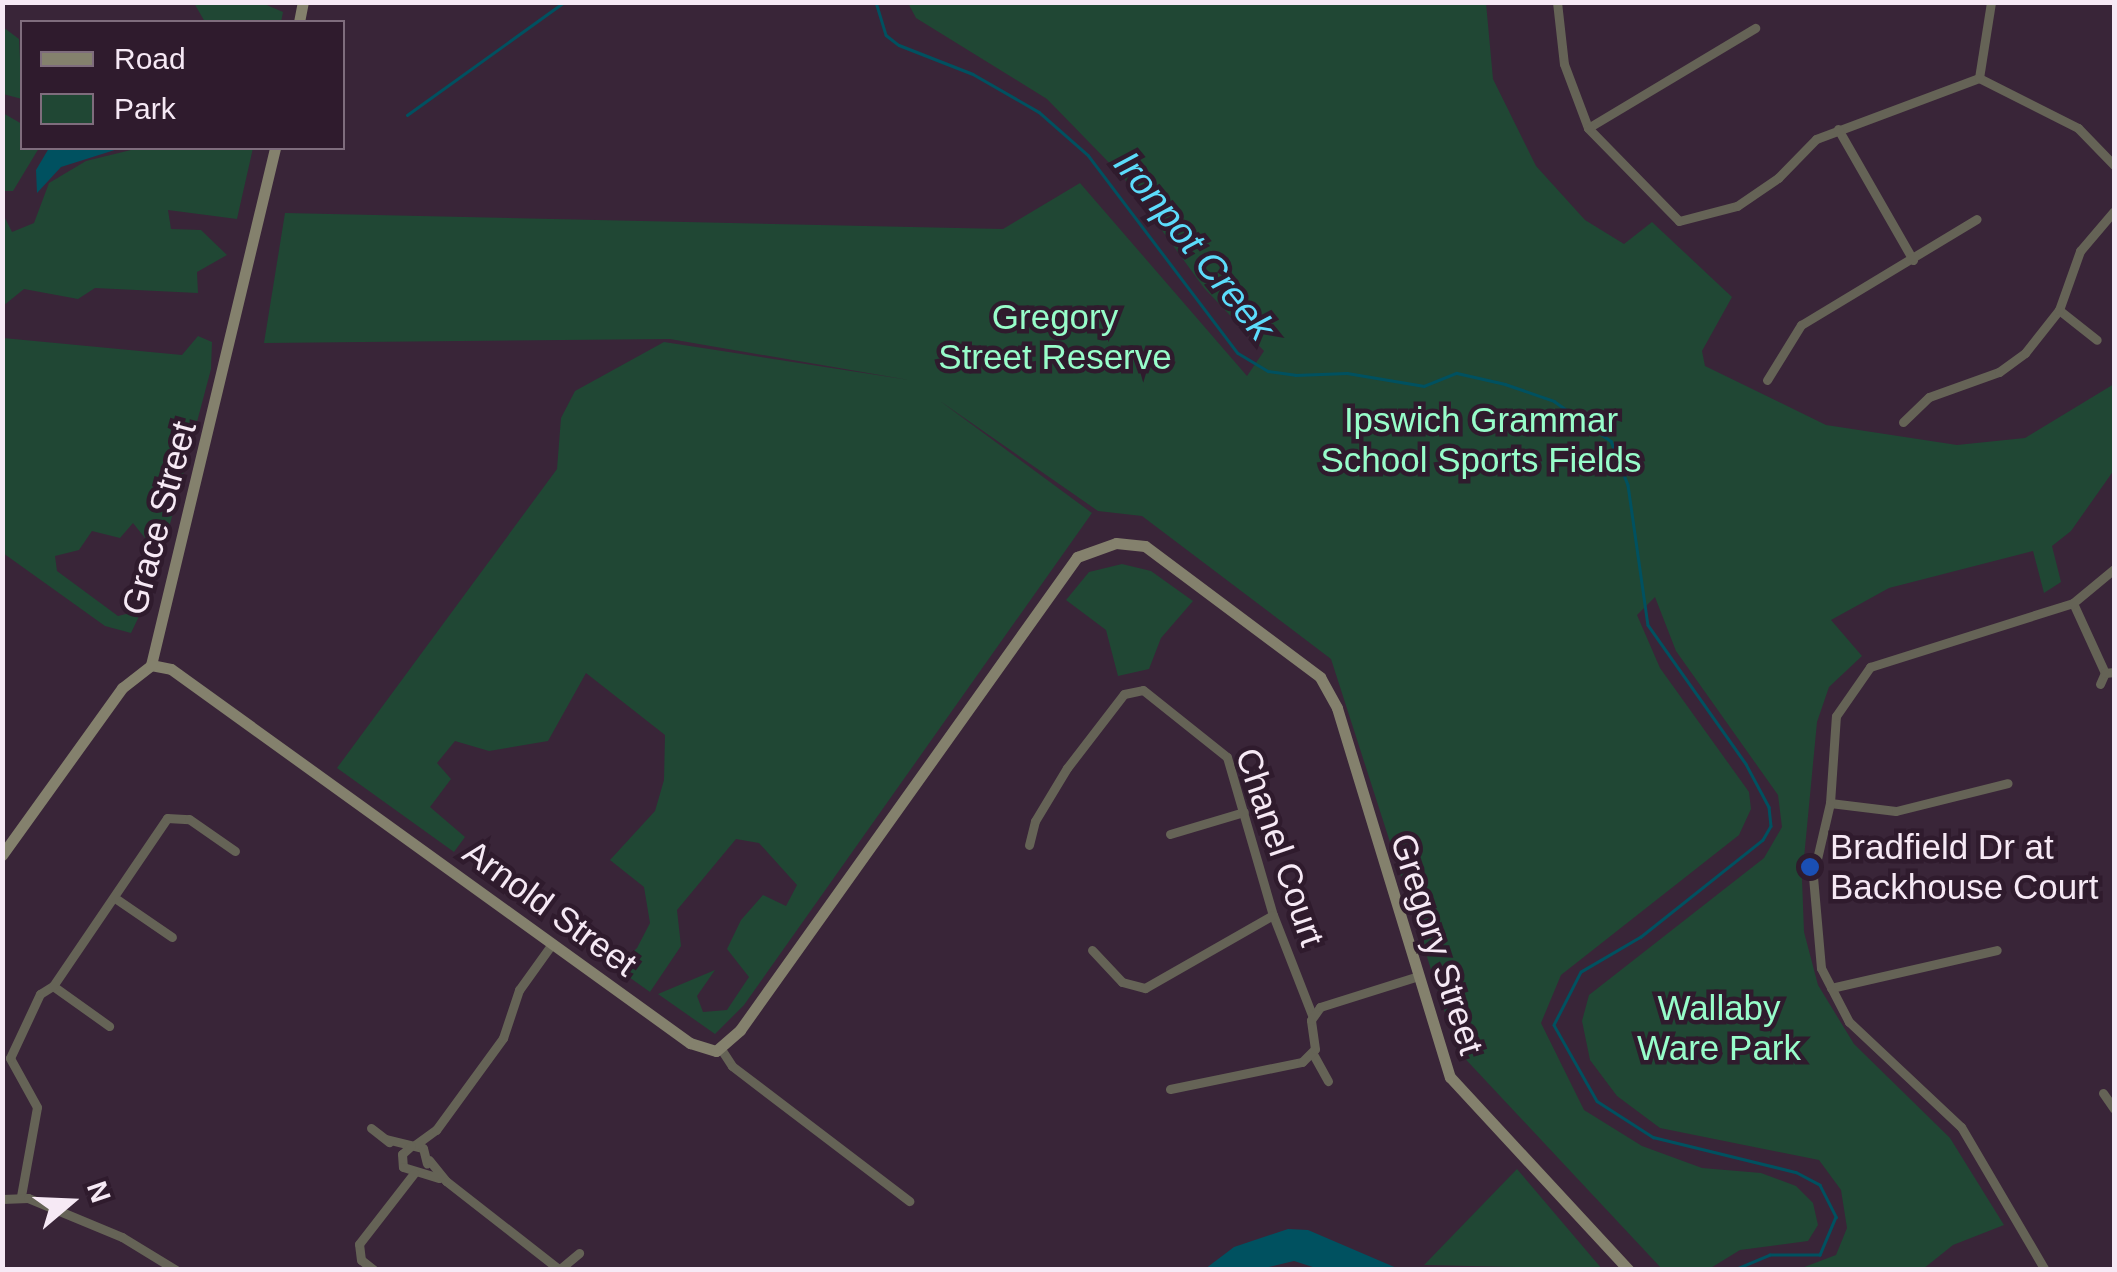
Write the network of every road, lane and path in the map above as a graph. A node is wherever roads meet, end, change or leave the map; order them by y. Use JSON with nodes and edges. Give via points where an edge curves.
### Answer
{"nodes":[{"id":1,"x":1557,"y":2,"type":"edge"},
{"id":2,"x":1991,"y":2,"type":"edge"},
{"id":3,"x":1754,"y":28,"type":"dead end"},
{"id":4,"x":1979,"y":78,"type":"junction"},
{"id":5,"x":1588,"y":128,"type":"junction"},
{"id":6,"x":1838,"y":129,"type":"junction"},
{"id":7,"x":275,"y":150,"type":"edge"},
{"id":8,"x":2114,"y":164,"type":"edge"},
{"id":9,"x":2114,"y":211,"type":"edge"},
{"id":10,"x":1977,"y":218,"type":"dead end"},
{"id":11,"x":1913,"y":260,"type":"junction"},
{"id":12,"x":2059,"y":310,"type":"junction"},
{"id":13,"x":2096,"y":340,"type":"dead end"},
{"id":14,"x":1767,"y":380,"type":"dead end"},
{"id":15,"x":1903,"y":422,"type":"dead end"},
{"id":16,"x":2114,"y":569,"type":"edge"},
{"id":17,"x":2073,"y":603,"type":"junction"},
{"id":18,"x":151,"y":665,"type":"junction"},
{"id":19,"x":2110,"y":672,"type":"edge"},
{"id":20,"x":2100,"y":684,"type":"dead end"},
{"id":21,"x":2008,"y":783,"type":"dead end"},
{"id":22,"x":1830,"y":803,"type":"junction"},
{"id":23,"x":1244,"y":812,"type":"junction"},
{"id":24,"x":1170,"y":834,"type":"dead end"},
{"id":25,"x":1029,"y":845,"type":"dead end"},
{"id":26,"x":234,"y":851,"type":"dead end"},
{"id":27,"x":2,"y":854,"type":"edge"},
{"id":28,"x":115,"y":898,"type":"junction"},
{"id":29,"x":1273,"y":916,"type":"junction"},
{"id":30,"x":172,"y":937,"type":"dead end"},
{"id":31,"x":552,"y":944,"type":"junction"},
{"id":32,"x":1092,"y":950,"type":"dead end"},
{"id":33,"x":1997,"y":950,"type":"dead end"},
{"id":34,"x":1415,"y":977,"type":"junction"},
{"id":35,"x":53,"y":986,"type":"junction"},
{"id":36,"x":1830,"y":988,"type":"junction"},
{"id":37,"x":1312,"y":1015,"type":"junction"},
{"id":38,"x":108,"y":1026,"type":"dead end"},
{"id":39,"x":721,"y":1050,"type":"junction"},
{"id":40,"x":1313,"y":1054,"type":"junction"},
{"id":41,"x":1328,"y":1080,"type":"dead end"},
{"id":42,"x":1170,"y":1089,"type":"dead end"},
{"id":43,"x":2104,"y":1093,"type":"dead end"},
{"id":44,"x":2114,"y":1109,"type":"edge"},
{"id":45,"x":371,"y":1128,"type":"dead end"},
{"id":46,"x":436,"y":1130,"type":"junction"},
{"id":47,"x":386,"y":1138,"type":"junction"},
{"id":48,"x":413,"y":1146,"type":"junction"},
{"id":49,"x":428,"y":1157,"type":"junction"},
{"id":50,"x":402,"y":1163,"type":"junction"},
{"id":51,"x":416,"y":1172,"type":"junction"},
{"id":52,"x":446,"y":1181,"type":"junction"},
{"id":53,"x":395,"y":1192,"type":"junction"},
{"id":54,"x":21,"y":1196,"type":"junction"},
{"id":55,"x":2,"y":1199,"type":"edge"},
{"id":56,"x":910,"y":1201,"type":"dead end"},
{"id":57,"x":579,"y":1252,"type":"dead end"},
{"id":58,"x":176,"y":1270,"type":"edge"},
{"id":59,"x":374,"y":1270,"type":"edge"},
{"id":60,"x":560,"y":1270,"type":"edge"},
{"id":61,"x":1629,"y":1270,"type":"edge"},
{"id":62,"x":2045,"y":1270,"type":"edge"}],
"edges":[{"from":1,"to":5,"type":"street","via":[[1564,64]]},
{"from":2,"to":4,"type":"street"},
{"from":3,"to":5,"type":"street"},
{"from":4,"to":6,"type":"street"},
{"from":4,"to":8,"type":"street","via":[[2078,128]]},
{"from":5,"to":6,"type":"street","via":[[1680,221],[1737,206],[1778,178],[1816,139]]},
{"from":6,"to":11,"type":"street"},
{"from":7,"to":18,"type":"main road","name":"Grace Street"},
{"from":9,"to":12,"type":"street","via":[[2080,251]]},
{"from":10,"to":11,"type":"street"},
{"from":11,"to":14,"type":"street","via":[[1801,326]]},
{"from":12,"to":13,"type":"street"},
{"from":12,"to":15,"type":"street","via":[[2025,353],[1999,372],[1929,397]]},
{"from":16,"to":17,"type":"street"},
{"from":17,"to":19,"type":"street"},
{"from":17,"to":22,"type":"street","via":[[1870,667],[1836,716]]},
{"from":18,"to":27,"type":"main road","name":"Grace Street","via":[[122,688]]},
{"from":18,"to":31,"type":"main road","name":"Arnold Street","via":[[171,669]]},
{"from":19,"to":20,"type":"street"},
{"from":21,"to":22,"type":"street","via":[[1896,811]]},
{"from":22,"to":36,"type":"street","via":[[1814,876],[1814,930]]},
{"from":23,"to":24,"type":"street"},
{"from":23,"to":25,"type":"street","name":"Chanel Court","via":[[1219,746],[1134,689],[1068,768],[1035,821]]},
{"from":23,"to":29,"type":"street","name":"Chanel Court"},
{"from":26,"to":28,"type":"street","via":[[189,819],[172,816]]},
{"from":28,"to":30,"type":"street"},
{"from":28,"to":35,"type":"street","via":[[100,908]]},
{"from":29,"to":32,"type":"street","via":[[1145,988],[1122,982]]},
{"from":29,"to":37,"type":"street","name":"Chanel Court"},
{"from":31,"to":39,"type":"main road","name":"Arnold Street","via":[[690,1044]]},
{"from":31,"to":46,"type":"street","via":[[519,990],[503,1038]]},
{"from":33,"to":36,"type":"street"},
{"from":34,"to":37,"type":"street"},
{"from":34,"to":39,"type":"main road","name":"Gregory Street","via":[[1347,748],[1315,682],[1276,642],[1162,559],[1110,551],[1064,579]]},
{"from":34,"to":61,"type":"main road","name":"Gregory Street","via":[[1458,1089]]},
{"from":35,"to":38,"type":"street"},
{"from":35,"to":54,"type":"street","via":[[40,994],[10,1058],[37,1108]]},
{"from":36,"to":62,"type":"street","via":[[1849,1022],[1960,1127]]},
{"from":37,"to":40,"type":"street"},
{"from":39,"to":56,"type":"street","name":"Arnold Street","via":[[738,1071]]},
{"from":40,"to":41,"type":"street"},
{"from":40,"to":42,"type":"street","via":[[1302,1062]]},
{"from":43,"to":44,"type":"street"},
{"from":45,"to":47,"type":"street"},
{"from":46,"to":48,"type":"street"},
{"from":46,"to":49,"type":"street"},
{"from":47,"to":48,"type":"street"},
{"from":47,"to":50,"type":"street"},
{"from":48,"to":49,"type":"street"},
{"from":48,"to":50,"type":"street"},
{"from":49,"to":51,"type":"street"},
{"from":49,"to":52,"type":"street"},
{"from":50,"to":51,"type":"street"},
{"from":50,"to":53,"type":"street"},
{"from":51,"to":52,"type":"street"},
{"from":51,"to":53,"type":"street"},
{"from":52,"to":60,"type":"street"},
{"from":53,"to":59,"type":"street","via":[[359,1244],[362,1260]]},
{"from":54,"to":55,"type":"street"},
{"from":54,"to":58,"type":"street","via":[[122,1238]]},
{"from":57,"to":60,"type":"street"}]}
